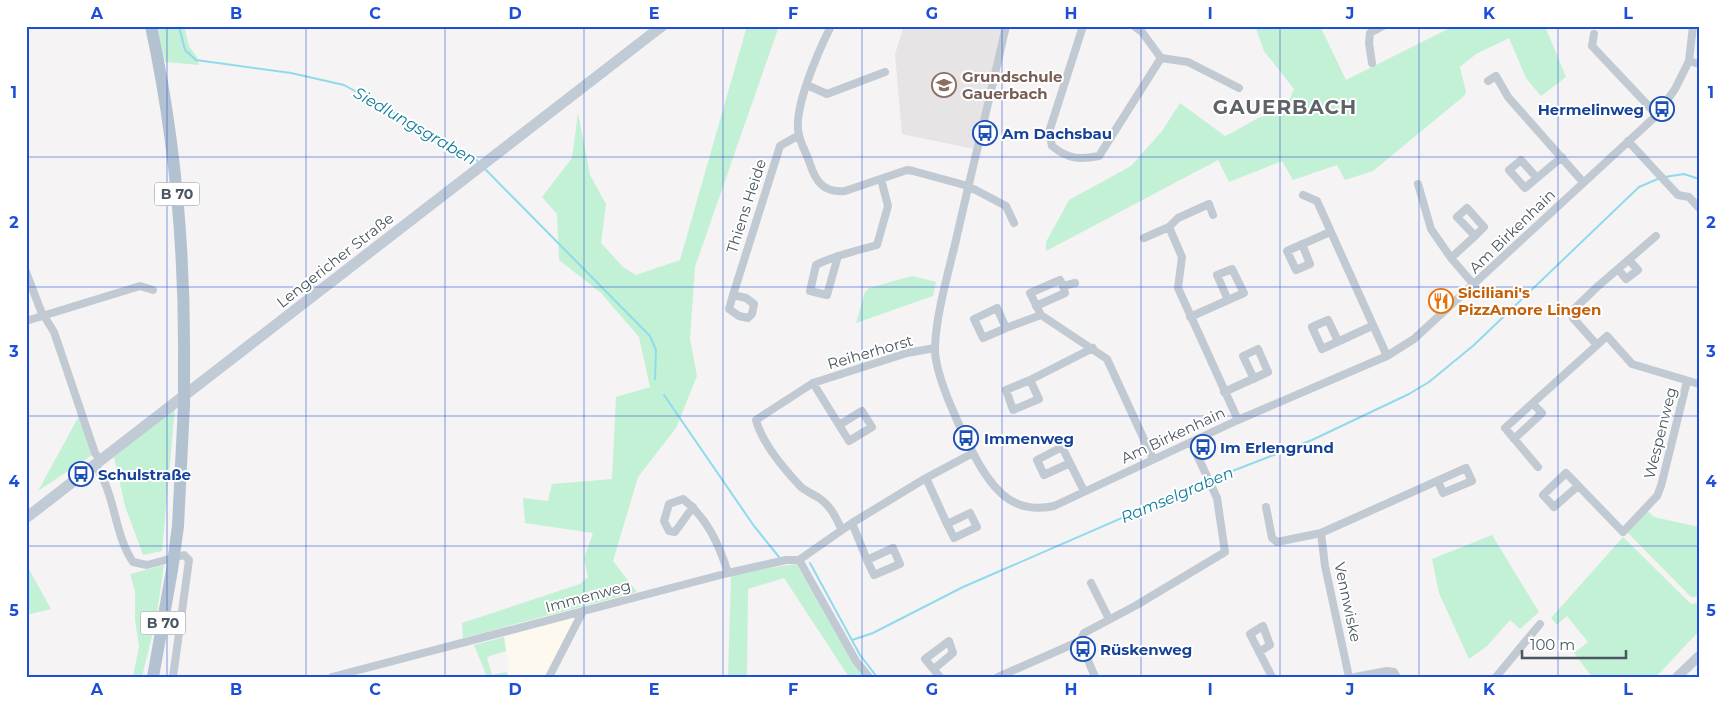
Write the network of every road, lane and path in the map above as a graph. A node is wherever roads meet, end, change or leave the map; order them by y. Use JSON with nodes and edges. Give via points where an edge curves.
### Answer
{"nodes":[{"id":1,"x":151,"y":26,"type":"edge"},
{"id":2,"x":662,"y":26,"type":"edge"},
{"id":3,"x":831,"y":26,"type":"edge"},
{"id":4,"x":1006,"y":26,"type":"edge"},
{"id":5,"x":1083,"y":26,"type":"edge"},
{"id":6,"x":1134,"y":26,"type":"edge"},
{"id":7,"x":1383,"y":26,"type":"edge"},
{"id":8,"x":1693,"y":26,"type":"edge"},
{"id":9,"x":1594,"y":34,"type":"dead end"},
{"id":10,"x":1161,"y":58,"type":"junction"},
{"id":11,"x":1689,"y":61,"type":"junction"},
{"id":12,"x":1372,"y":63,"type":"dead end"},
{"id":13,"x":1699,"y":64,"type":"edge"},
{"id":14,"x":885,"y":72,"type":"dead end"},
{"id":15,"x":1488,"y":81,"type":"dead end"},
{"id":16,"x":808,"y":85,"type":"junction"},
{"id":17,"x":1239,"y":88,"type":"dead end"},
{"id":18,"x":1657,"y":115,"type":"junction"},
{"id":19,"x":799,"y":136,"type":"junction"},
{"id":20,"x":1628,"y":141,"type":"junction"},
{"id":21,"x":1562,"y":157,"type":"junction"},
{"id":22,"x":1537,"y":178,"type":"dead end"},
{"id":23,"x":881,"y":179,"type":"junction"},
{"id":24,"x":1583,"y":182,"type":"junction"},
{"id":25,"x":1418,"y":184,"type":"dead end"},
{"id":26,"x":968,"y":186,"type":"junction"},
{"id":27,"x":1303,"y":195,"type":"dead end"},
{"id":28,"x":1699,"y":208,"type":"edge"},
{"id":29,"x":1213,"y":215,"type":"dead end"},
{"id":30,"x":1014,"y":223,"type":"dead end"},
{"id":31,"x":1169,"y":227,"type":"junction"},
{"id":32,"x":1330,"y":232,"type":"junction"},
{"id":33,"x":1475,"y":236,"type":"dead end"},
{"id":34,"x":1656,"y":236,"type":"dead end"},
{"id":35,"x":1144,"y":238,"type":"dead end"},
{"id":36,"x":1302,"y":244,"type":"dead end"},
{"id":37,"x":838,"y":256,"type":"junction"},
{"id":38,"x":1450,"y":258,"type":"junction"},
{"id":39,"x":1629,"y":260,"type":"junction"},
{"id":40,"x":1618,"y":269,"type":"junction"},
{"id":41,"x":26,"y":272,"type":"edge"},
{"id":42,"x":1075,"y":283,"type":"dead end"},
{"id":43,"x":29,"y":285,"type":"edge"},
{"id":44,"x":1063,"y":286,"type":"junction"},
{"id":45,"x":1475,"y":286,"type":"junction"},
{"id":46,"x":153,"y":290,"type":"dead end"},
{"id":47,"x":733,"y":295,"type":"dead end"},
{"id":48,"x":1228,"y":300,"type":"dead end"},
{"id":49,"x":1036,"y":306,"type":"junction"},
{"id":50,"x":1041,"y":315,"type":"junction"},
{"id":51,"x":44,"y":316,"type":"junction"},
{"id":52,"x":1190,"y":317,"type":"junction"},
{"id":53,"x":26,"y":321,"type":"edge"},
{"id":54,"x":1372,"y":326,"type":"junction"},
{"id":55,"x":1006,"y":328,"type":"junction"},
{"id":56,"x":1338,"y":341,"type":"dead end"},
{"id":57,"x":1597,"y":345,"type":"junction"},
{"id":58,"x":935,"y":348,"type":"junction"},
{"id":59,"x":1092,"y":348,"type":"junction"},
{"id":60,"x":1387,"y":356,"type":"junction"},
{"id":61,"x":1254,"y":379,"type":"dead end"},
{"id":62,"x":1030,"y":380,"type":"junction"},
{"id":63,"x":1687,"y":381,"type":"junction"},
{"id":64,"x":813,"y":383,"type":"junction"},
{"id":65,"x":1699,"y":384,"type":"edge"},
{"id":66,"x":1224,"y":392,"type":"junction"},
{"id":67,"x":1533,"y":404,"type":"junction"},
{"id":68,"x":1238,"y":420,"type":"junction"},
{"id":69,"x":839,"y":425,"type":"dead end"},
{"id":70,"x":1514,"y":439,"type":"junction"},
{"id":71,"x":1192,"y":442,"type":"junction"},
{"id":72,"x":973,"y":453,"type":"junction"},
{"id":73,"x":1153,"y":459,"type":"junction"},
{"id":74,"x":97,"y":462,"type":"junction"},
{"id":75,"x":1070,"y":463,"type":"dead end"},
{"id":76,"x":1538,"y":467,"type":"dead end"},
{"id":77,"x":926,"y":478,"type":"junction"},
{"id":78,"x":1438,"y":481,"type":"dead end"},
{"id":79,"x":1578,"y":486,"type":"junction"},
{"id":80,"x":1084,"y":491,"type":"junction"},
{"id":81,"x":693,"y":507,"type":"dead end"},
{"id":82,"x":1266,"y":507,"type":"dead end"},
{"id":83,"x":26,"y":518,"type":"edge"},
{"id":84,"x":852,"y":523,"type":"junction"},
{"id":85,"x":948,"y":524,"type":"dead end"},
{"id":86,"x":842,"y":530,"type":"junction"},
{"id":87,"x":1321,"y":533,"type":"junction"},
{"id":88,"x":799,"y":560,"type":"junction"},
{"id":89,"x":867,"y":560,"type":"dead end"},
{"id":90,"x":728,"y":573,"type":"junction"},
{"id":91,"x":1091,"y":583,"type":"dead end"},
{"id":92,"x":583,"y":611,"type":"junction"},
{"id":93,"x":1109,"y":619,"type":"junction"},
{"id":94,"x":1540,"y":624,"type":"dead end"},
{"id":95,"x":1080,"y":642,"type":"junction"},
{"id":96,"x":1259,"y":652,"type":"dead end"},
{"id":97,"x":1699,"y":656,"type":"edge"},
{"id":98,"x":934,"y":669,"type":"dead end"},
{"id":99,"x":153,"y":677,"type":"edge"},
{"id":100,"x":174,"y":677,"type":"edge"},
{"id":101,"x":332,"y":677,"type":"edge"},
{"id":102,"x":548,"y":677,"type":"edge"},
{"id":103,"x":869,"y":677,"type":"edge"},
{"id":104,"x":940,"y":677,"type":"edge"},
{"id":105,"x":998,"y":677,"type":"edge"},
{"id":106,"x":1095,"y":677,"type":"edge"},
{"id":107,"x":1272,"y":677,"type":"edge"},
{"id":108,"x":1349,"y":677,"type":"edge"},
{"id":109,"x":1355,"y":677,"type":"edge"},
{"id":110,"x":1397,"y":677,"type":"edge"},
{"id":111,"x":1496,"y":677,"type":"edge"},
{"id":112,"x":1677,"y":677,"type":"edge"}],
"edges":[{"from":1,"to":99,"type":"main road","number":"B 70","bridge":true,"via":[[167,109],[177,195],[184,313],[184,405],[178,526]]},
{"from":2,"to":74,"type":"main road","name":"Lengericher Straße"},
{"from":3,"to":16,"type":"street"},
{"from":4,"to":26,"type":"street","name":"Am Birkenhain"},
{"from":5,"to":10,"type":"street","via":[[1049,132],[1052,146],[1064,156],[1080,160],[1099,156]]},
{"from":6,"to":10,"type":"street"},
{"from":7,"to":12,"type":"street","via":[[1370,33]]},
{"from":8,"to":11,"type":"street","name":"Am Birkenhain"},
{"from":9,"to":18,"type":"street","via":[[1592,46]]},
{"from":10,"to":17,"type":"street","via":[[1188,62]]},
{"from":11,"to":13,"type":"street"},
{"from":11,"to":18,"type":"street","name":"Am Birkenhain"},
{"from":14,"to":16,"type":"street","via":[[826,94]]},
{"from":15,"to":21,"type":"street","via":[[1496,76],[1508,97]]},
{"from":16,"to":19,"type":"street","via":[[800,103]]},
{"from":18,"to":20,"type":"street","name":"Am Birkenhain"},
{"from":19,"to":23,"type":"street","via":[[814,178],[827,190],[845,191]]},
{"from":19,"to":47,"type":"street","name":"Thiens Heide","via":[[780,146]]},
{"from":20,"to":24,"type":"street","name":"Am Birkenhain"},
{"from":20,"to":28,"type":"street","via":[[1678,195],[1688,197]]},
{"from":21,"to":22,"type":"street"},
{"from":21,"to":24,"type":"street"},
{"from":23,"to":26,"type":"street","via":[[907,170]]},
{"from":23,"to":37,"type":"street","via":[[888,206],[877,245]]},
{"from":24,"to":45,"type":"street","name":"Am Birkenhain"},
{"from":25,"to":38,"type":"street","via":[[1431,229]]},
{"from":26,"to":30,"type":"street","via":[[1006,206]]},
{"from":26,"to":58,"type":"street","name":"Am Birkenhain","via":[[943,295]]},
{"from":27,"to":32,"type":"street","via":[[1317,201]]},
{"from":29,"to":31,"type":"street","via":[[1209,204],[1178,218]]},
{"from":31,"to":35,"type":"street"},
{"from":31,"to":52,"type":"street","via":[[1182,257],[1178,288]]},
{"from":32,"to":36,"type":"street"},
{"from":32,"to":54,"type":"street"},
{"from":33,"to":38,"type":"street"},
{"from":34,"to":39,"type":"street"},
{"from":37,"to":37,"type":"street","via":[[816,265],[810,291],[827,295]]},
{"from":38,"to":45,"type":"street"},
{"from":39,"to":40,"type":"street"},
{"from":39,"to":40,"type":"street","via":[[1638,270],[1626,279]]},
{"from":40,"to":57,"type":"street","via":[[1571,312]]},
{"from":41,"to":43,"type":"street"},
{"from":42,"to":44,"type":"street"},
{"from":43,"to":51,"type":"street"},
{"from":44,"to":49,"type":"street","via":[[1065,293]]},
{"from":44,"to":49,"type":"street","via":[[1060,280],[1030,293]]},
{"from":45,"to":60,"type":"street","name":"Am Birkenhain","via":[[1425,331]]},
{"from":46,"to":51,"type":"street","via":[[140,286]]},
{"from":48,"to":52,"type":"street"},
{"from":49,"to":50,"type":"street"},
{"from":50,"to":55,"type":"street"},
{"from":50,"to":59,"type":"street"},
{"from":51,"to":53,"type":"street"},
{"from":51,"to":74,"type":"street","via":[[54,332]]},
{"from":52,"to":66,"type":"street"},
{"from":54,"to":56,"type":"street"},
{"from":54,"to":60,"type":"street"},
{"from":55,"to":55,"type":"street","via":[[997,308],[974,318],[983,338]]},
{"from":57,"to":63,"type":"street","via":[[1607,336],[1632,364]]},
{"from":57,"to":67,"type":"street"},
{"from":58,"to":64,"type":"street","name":"Reiherhorst","via":[[907,353]]},
{"from":58,"to":72,"type":"street","name":"Am Birkenhain","via":[[938,371]]},
{"from":59,"to":62,"type":"street"},
{"from":59,"to":73,"type":"street","via":[[1107,360]]},
{"from":60,"to":68,"type":"street","name":"Am Birkenhain"},
{"from":61,"to":66,"type":"street"},
{"from":62,"to":62,"type":"street","via":[[1039,398],[1013,410],[1006,390]]},
{"from":63,"to":65,"type":"street"},
{"from":63,"to":79,"type":"street","name":"Wespenweg","via":[[1657,496],[1623,532]]},
{"from":64,"to":69,"type":"street","name":"Reiherhorst"},
{"from":64,"to":86,"type":"street","name":"Reiherhorst","via":[[756,420],[774,453],[801,487],[833,511]]},
{"from":66,"to":68,"type":"street"},
{"from":67,"to":70,"type":"street","via":[[1542,413]]},
{"from":67,"to":70,"type":"street","via":[[1505,428]]},
{"from":68,"to":71,"type":"street","name":"Am Birkenhain"},
{"from":70,"to":76,"type":"street"},
{"from":71,"to":73,"type":"street","name":"Am Birkenhain"},
{"from":71,"to":93,"type":"street","via":[[1221,518],[1225,552]]},
{"from":72,"to":77,"type":"street","name":"Immenweg"},
{"from":72,"to":80,"type":"street","name":"Am Birkenhain","via":[[990,483],[1013,503],[1042,509]]},
{"from":73,"to":80,"type":"street","name":"Am Birkenhain"},
{"from":74,"to":83,"type":"main road","name":"Lengericher Straße"},
{"from":74,"to":100,"type":"street","via":[[133,562],[147,565],[184,555],[189,560]]},
{"from":75,"to":80,"type":"street"},
{"from":77,"to":84,"type":"street","name":"Immenweg"},
{"from":77,"to":85,"type":"street"},
{"from":78,"to":87,"type":"street"},
{"from":79,"to":79,"type":"street","name":"Wespenweg","via":[[1566,473],[1543,496],[1554,507]]},
{"from":81,"to":90,"type":"street","via":[[720,545]]},
{"from":82,"to":87,"type":"street","via":[[1272,538],[1277,542]]},
{"from":84,"to":86,"type":"street","name":"Immenweg"},
{"from":84,"to":89,"type":"street"},
{"from":86,"to":88,"type":"street","name":"Immenweg"},
{"from":87,"to":108,"type":"street","name":"Vennwiske"},
{"from":88,"to":90,"type":"street","name":"Immenweg"},
{"from":88,"to":103,"type":"street","via":[[856,661]]},
{"from":90,"to":92,"type":"street","name":"Immenweg"},
{"from":91,"to":93,"type":"street"},
{"from":92,"to":101,"type":"street","name":"Immenweg"},
{"from":92,"to":102,"type":"street"},
{"from":93,"to":95,"type":"street","via":[[1084,633]]},
{"from":94,"to":111,"type":"street"},
{"from":95,"to":105,"type":"street"},
{"from":95,"to":106,"type":"street"},
{"from":96,"to":107,"type":"street"},
{"from":97,"to":112,"type":"street"},
{"from":98,"to":104,"type":"street"},
{"from":109,"to":110,"type":"street","via":[[1387,671],[1394,672]]}]}
